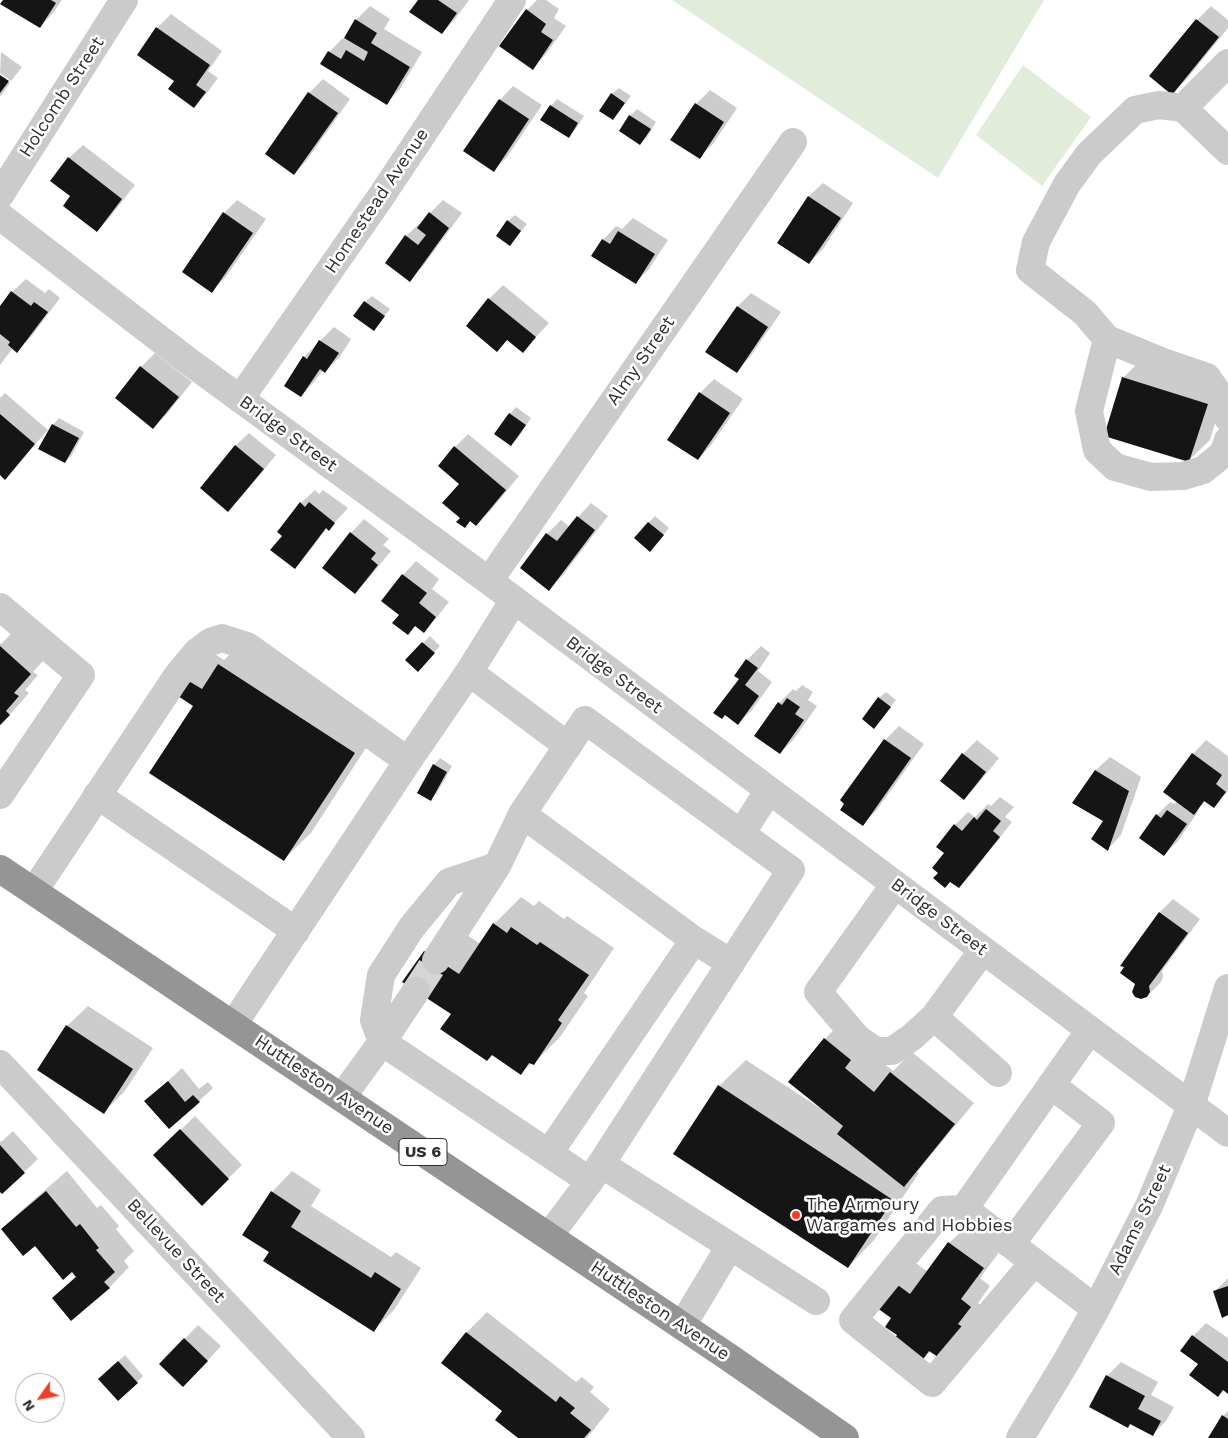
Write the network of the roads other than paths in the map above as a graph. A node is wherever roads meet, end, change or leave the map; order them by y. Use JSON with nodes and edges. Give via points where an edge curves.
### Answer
{"nodes":[{"id":1,"x":124,"y":0,"type":"edge"},
{"id":2,"x":512,"y":0,"type":"edge"},
{"id":3,"x":1228,"y":63,"type":"edge"},
{"id":4,"x":1183,"y":108,"type":"junction"},
{"id":5,"x":793,"y":142,"type":"dead end"},
{"id":6,"x":1228,"y":151,"type":"edge"},
{"id":7,"x":0,"y":195,"type":"edge"},
{"id":8,"x":0,"y":216,"type":"edge"},
{"id":9,"x":1107,"y":340,"type":"junction"},
{"id":10,"x":240,"y":399,"type":"junction"},
{"id":11,"x":1228,"y":418,"type":"edge"},
{"id":12,"x":1228,"y":440,"type":"edge"},
{"id":13,"x":489,"y":581,"type":"junction"},
{"id":14,"x":514,"y":600,"type":"junction"},
{"id":15,"x":0,"y":608,"type":"edge"},
{"id":16,"x":469,"y":672,"type":"junction"},
{"id":17,"x":568,"y":746,"type":"junction"},
{"id":18,"x":408,"y":761,"type":"junction"},
{"id":19,"x":769,"y":790,"type":"junction"},
{"id":20,"x":0,"y":795,"type":"edge"},
{"id":21,"x":97,"y":795,"type":"junction"},
{"id":22,"x":522,"y":814,"type":"junction"},
{"id":23,"x":741,"y":834,"type":"junction"},
{"id":24,"x":497,"y":866,"type":"junction"},
{"id":25,"x":0,"y":869,"type":"edge"},
{"id":26,"x":895,"y":884,"type":"junction"},
{"id":27,"x":34,"y":891,"type":"junction"},
{"id":28,"x":296,"y":931,"type":"junction"},
{"id":29,"x":694,"y":940,"type":"junction"},
{"id":30,"x":983,"y":950,"type":"junction"},
{"id":31,"x":436,"y":960,"type":"tunnel mouth"},
{"id":32,"x":730,"y":963,"type":"junction"},
{"id":33,"x":1228,"y":988,"type":"edge"},
{"id":34,"x":416,"y":991,"type":"tunnel mouth"},
{"id":35,"x":934,"y":1017,"type":"junction"},
{"id":36,"x":233,"y":1025,"type":"junction"},
{"id":37,"x":1090,"y":1030,"type":"junction"},
{"id":38,"x":382,"y":1042,"type":"junction"},
{"id":39,"x":0,"y":1064,"type":"edge"},
{"id":40,"x":998,"y":1073,"type":"dead end"},
{"id":41,"x":1051,"y":1085,"type":"junction"},
{"id":42,"x":342,"y":1098,"type":"junction"},
{"id":43,"x":1191,"y":1106,"type":"junction"},
{"id":44,"x":1228,"y":1134,"type":"edge"},
{"id":45,"x":549,"y":1153,"type":"junction"},
{"id":46,"x":595,"y":1172,"type":"junction"},
{"id":47,"x":964,"y":1209,"type":"junction"},
{"id":48,"x":548,"y":1236,"type":"junction"},
{"id":49,"x":1011,"y":1244,"type":"junction"},
{"id":50,"x":730,"y":1246,"type":"junction"},
{"id":51,"x":1034,"y":1262,"type":"junction"},
{"id":52,"x":816,"y":1301,"type":"dead end"},
{"id":53,"x":1096,"y":1309,"type":"junction"},
{"id":54,"x":682,"y":1326,"type":"junction"},
{"id":55,"x":351,"y":1438,"type":"edge"},
{"id":56,"x":845,"y":1438,"type":"edge"},
{"id":57,"x":1020,"y":1438,"type":"edge"}],
"edges":[{"from":1,"to":7,"type":"street","name":"Holcomb Street"},
{"from":2,"to":10,"type":"street","name":"Homestead Avenue"},
{"from":3,"to":4,"type":"street"},
{"from":4,"to":6,"type":"street"},
{"from":4,"to":9,"type":"street","via":[[1159,105],[1135,110],[1089,154],[1068,184],[1036,242],[1030,270],[1085,313]]},
{"from":5,"to":13,"type":"street","name":"Almy Street"},
{"from":8,"to":10,"type":"street","name":"Bridge Street"},
{"from":9,"to":11,"type":"street","via":[[1207,377],[1226,405]]},
{"from":9,"to":12,"type":"street","via":[[1089,411],[1097,450],[1115,467],[1152,477],[1183,476],[1203,470],[1223,454]]},
{"from":10,"to":13,"type":"street","name":"Bridge Street"},
{"from":13,"to":14,"type":"street","name":"Bridge Street"},
{"from":14,"to":16,"type":"street"},
{"from":14,"to":19,"type":"street","name":"Bridge Street"},
{"from":15,"to":20,"type":"street","via":[[81,676]]},
{"from":16,"to":17,"type":"street"},
{"from":16,"to":18,"type":"street"},
{"from":17,"to":22,"type":"street"},
{"from":17,"to":23,"type":"street","via":[[585,720]]},
{"from":18,"to":21,"type":"street","via":[[246,646],[222,638],[197,652]]},
{"from":18,"to":28,"type":"street"},
{"from":19,"to":23,"type":"street"},
{"from":19,"to":26,"type":"street","name":"Bridge Street"},
{"from":21,"to":27,"type":"street"},
{"from":21,"to":28,"type":"street"},
{"from":22,"to":24,"type":"street"},
{"from":22,"to":29,"type":"street"},
{"from":23,"to":32,"type":"street","via":[[791,870]]},
{"from":24,"to":31,"type":"street"},
{"from":24,"to":38,"type":"street","via":[[449,882],[412,927],[381,976],[374,1020]]},
{"from":25,"to":27,"type":"highway","name":"Huttleston Avenue","number":"US 6"},
{"from":26,"to":30,"type":"street","name":"Bridge Street"},
{"from":26,"to":35,"type":"street","via":[[818,992],[858,1039],[876,1051],[892,1050]]},
{"from":27,"to":36,"type":"highway","name":"Huttleston Avenue","number":"US 6"},
{"from":28,"to":36,"type":"street"},
{"from":29,"to":32,"type":"street"},
{"from":29,"to":45,"type":"street"},
{"from":30,"to":35,"type":"street"},
{"from":30,"to":37,"type":"street","name":"Bridge Street"},
{"from":32,"to":46,"type":"street"},
{"from":33,"to":43,"type":"street","name":"Adams Street"},
{"from":34,"to":38,"type":"street"},
{"from":35,"to":40,"type":"street"},
{"from":36,"to":42,"type":"highway","name":"Huttleston Avenue","number":"US 6"},
{"from":37,"to":41,"type":"street"},
{"from":37,"to":43,"type":"street","name":"Bridge Street"},
{"from":38,"to":42,"type":"street"},
{"from":38,"to":45,"type":"street"},
{"from":39,"to":55,"type":"street","name":"Bellevue Street"},
{"from":41,"to":47,"type":"street"},
{"from":41,"to":49,"type":"street","via":[[1101,1123]]},
{"from":42,"to":48,"type":"highway","name":"Huttleston Avenue","number":"US 6"},
{"from":43,"to":44,"type":"street","name":"Bridge Street"},
{"from":43,"to":53,"type":"street","name":"Adams Street","via":[[1149,1206]]},
{"from":45,"to":46,"type":"street"},
{"from":46,"to":48,"type":"street"},
{"from":46,"to":50,"type":"street"},
{"from":47,"to":49,"type":"street"},
{"from":47,"to":51,"type":"street","via":[[942,1210],[853,1320],[932,1383]]},
{"from":48,"to":54,"type":"highway","name":"Huttleston Avenue","number":"US 6"},
{"from":49,"to":51,"type":"street"},
{"from":50,"to":52,"type":"street"},
{"from":50,"to":54,"type":"street"},
{"from":51,"to":53,"type":"street"},
{"from":53,"to":57,"type":"street","name":"Adams Street"},
{"from":54,"to":56,"type":"highway","name":"Huttleston Avenue","number":"US 6"}]}
